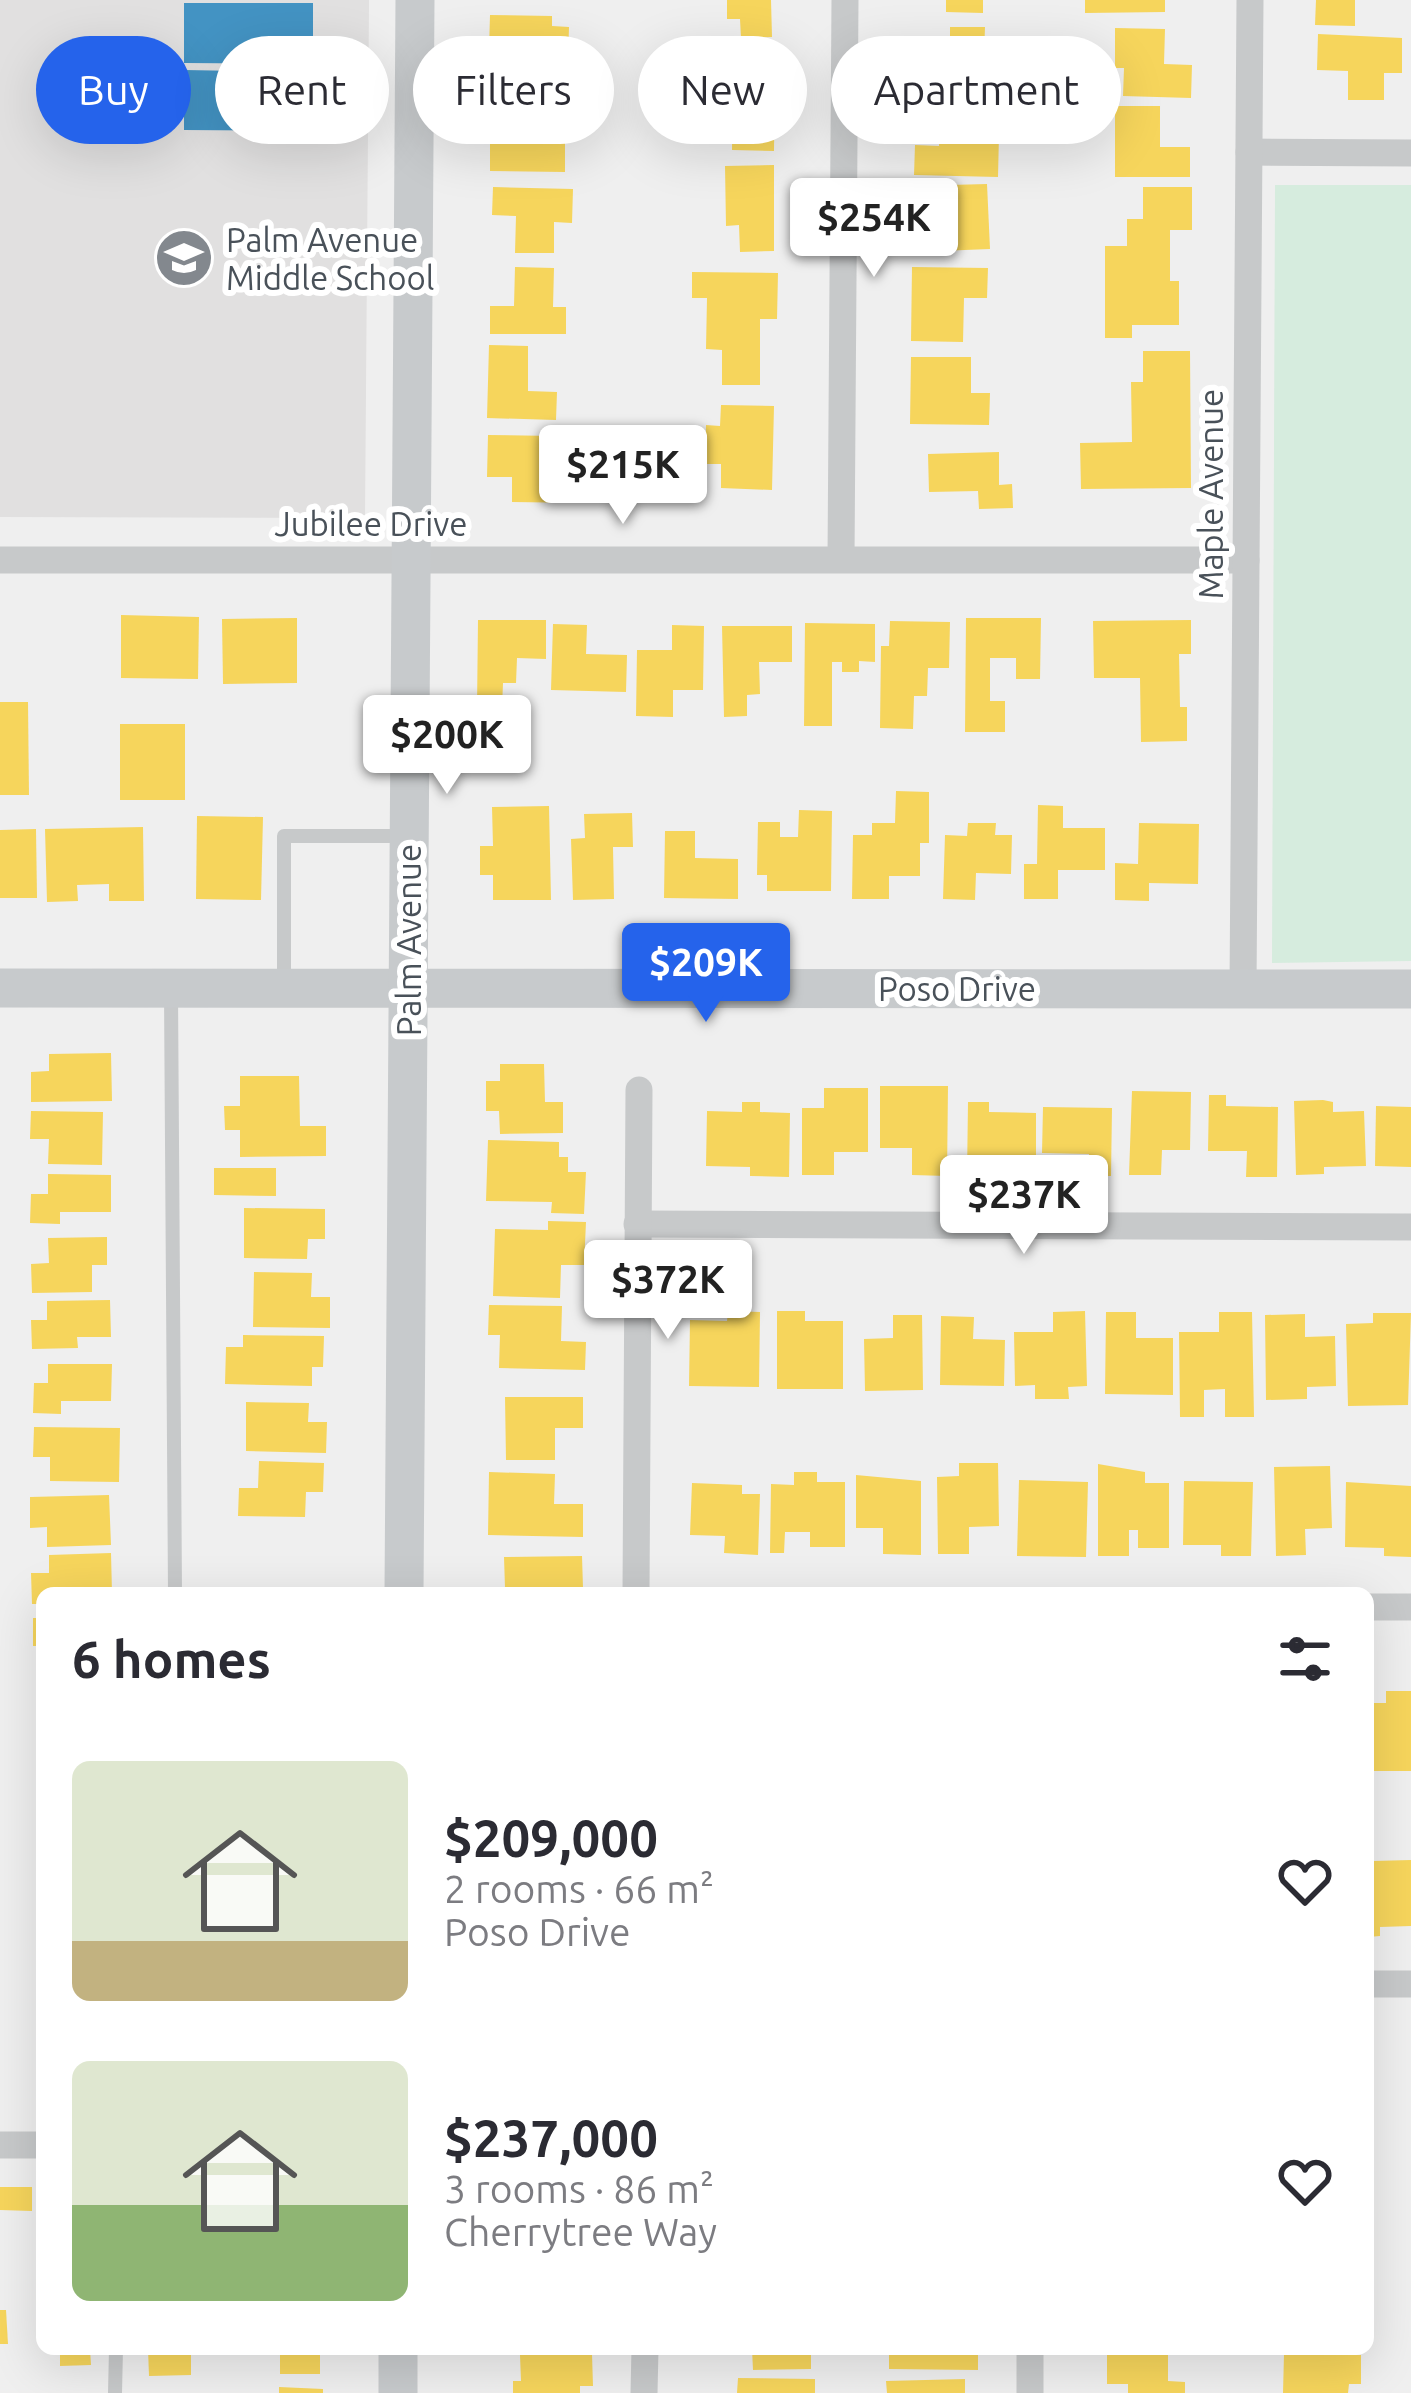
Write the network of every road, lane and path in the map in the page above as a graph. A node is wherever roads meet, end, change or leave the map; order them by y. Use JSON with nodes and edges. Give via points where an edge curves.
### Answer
{"nodes":[{"id":1,"x":415,"y":0,"type":"edge"},
{"id":2,"x":845,"y":0,"type":"edge"},
{"id":3,"x":1250,"y":0,"type":"edge"},
{"id":4,"x":1249,"y":152,"type":"junction"},
{"id":5,"x":1411,"y":153,"type":"edge"},
{"id":6,"x":411,"y":559,"type":"junction"},
{"id":7,"x":841,"y":559,"type":"junction"},
{"id":8,"x":0,"y":560,"type":"edge"},
{"id":9,"x":1246,"y":560,"type":"junction"},
{"id":10,"x":409,"y":836,"type":"junction"},
{"id":11,"x":171,"y":987,"type":"junction"},
{"id":12,"x":284,"y":987,"type":"junction"},
{"id":13,"x":408,"y":987,"type":"junction"},
{"id":14,"x":0,"y":988,"type":"edge"},
{"id":15,"x":1243,"y":989,"type":"junction"},
{"id":16,"x":1411,"y":989,"type":"edge"},
{"id":17,"x":639,"y":1090,"type":"dead end"},
{"id":18,"x":637,"y":1224,"type":"junction"},
{"id":19,"x":1411,"y":1227,"type":"edge"},
{"id":20,"x":175,"y":1587,"type":"edge"},
{"id":21,"x":404,"y":1587,"type":"edge"},
{"id":22,"x":636,"y":1587,"type":"edge"},
{"id":23,"x":1374,"y":1607,"type":"edge"},
{"id":24,"x":1411,"y":1607,"type":"edge"},
{"id":25,"x":1374,"y":1984,"type":"edge"},
{"id":26,"x":1411,"y":1984,"type":"edge"},
{"id":27,"x":0,"y":2145,"type":"edge"},
{"id":28,"x":36,"y":2145,"type":"edge"},
{"id":29,"x":116,"y":2355,"type":"edge"},
{"id":30,"x":398,"y":2355,"type":"edge"},
{"id":31,"x":645,"y":2355,"type":"edge"},
{"id":32,"x":1030,"y":2355,"type":"edge"},
{"id":33,"x":115,"y":2393,"type":"edge"},
{"id":34,"x":398,"y":2393,"type":"edge"},
{"id":35,"x":644,"y":2393,"type":"edge"},
{"id":36,"x":1030,"y":2393,"type":"edge"}],
"edges":[{"from":1,"to":6,"type":"main road","name":"Palm Avenue"},
{"from":2,"to":7,"type":"street"},
{"from":3,"to":4,"type":"street","name":"Maple Avenue"},
{"from":4,"to":5,"type":"street"},
{"from":4,"to":9,"type":"street","name":"Maple Avenue"},
{"from":6,"to":7,"type":"street","name":"Jubilee Drive"},
{"from":6,"to":8,"type":"street","name":"Jubilee Drive"},
{"from":6,"to":10,"type":"main road","name":"Palm Avenue"},
{"from":7,"to":9,"type":"street","name":"Jubilee Drive"},
{"from":9,"to":15,"type":"street","name":"Maple Avenue"},
{"from":10,"to":12,"type":"lane","via":[[284,836]]},
{"from":10,"to":13,"type":"main road","name":"Palm Avenue"},
{"from":11,"to":12,"type":"main road","name":"Poso Drive"},
{"from":11,"to":14,"type":"main road","name":"Poso Drive"},
{"from":11,"to":20,"type":"lane"},
{"from":12,"to":13,"type":"main road","name":"Poso Drive"},
{"from":13,"to":15,"type":"main road","name":"Poso Drive"},
{"from":13,"to":21,"type":"main road","name":"Palm Avenue"},
{"from":15,"to":16,"type":"main road","name":"Poso Drive"},
{"from":17,"to":18,"type":"street"},
{"from":18,"to":19,"type":"street"},
{"from":18,"to":22,"type":"street"},
{"from":23,"to":24,"type":"street"},
{"from":25,"to":26,"type":"street"},
{"from":27,"to":28,"type":"street"},
{"from":29,"to":33,"type":"lane"},
{"from":30,"to":34,"type":"main road"},
{"from":31,"to":35,"type":"street"},
{"from":32,"to":36,"type":"street"}]}
